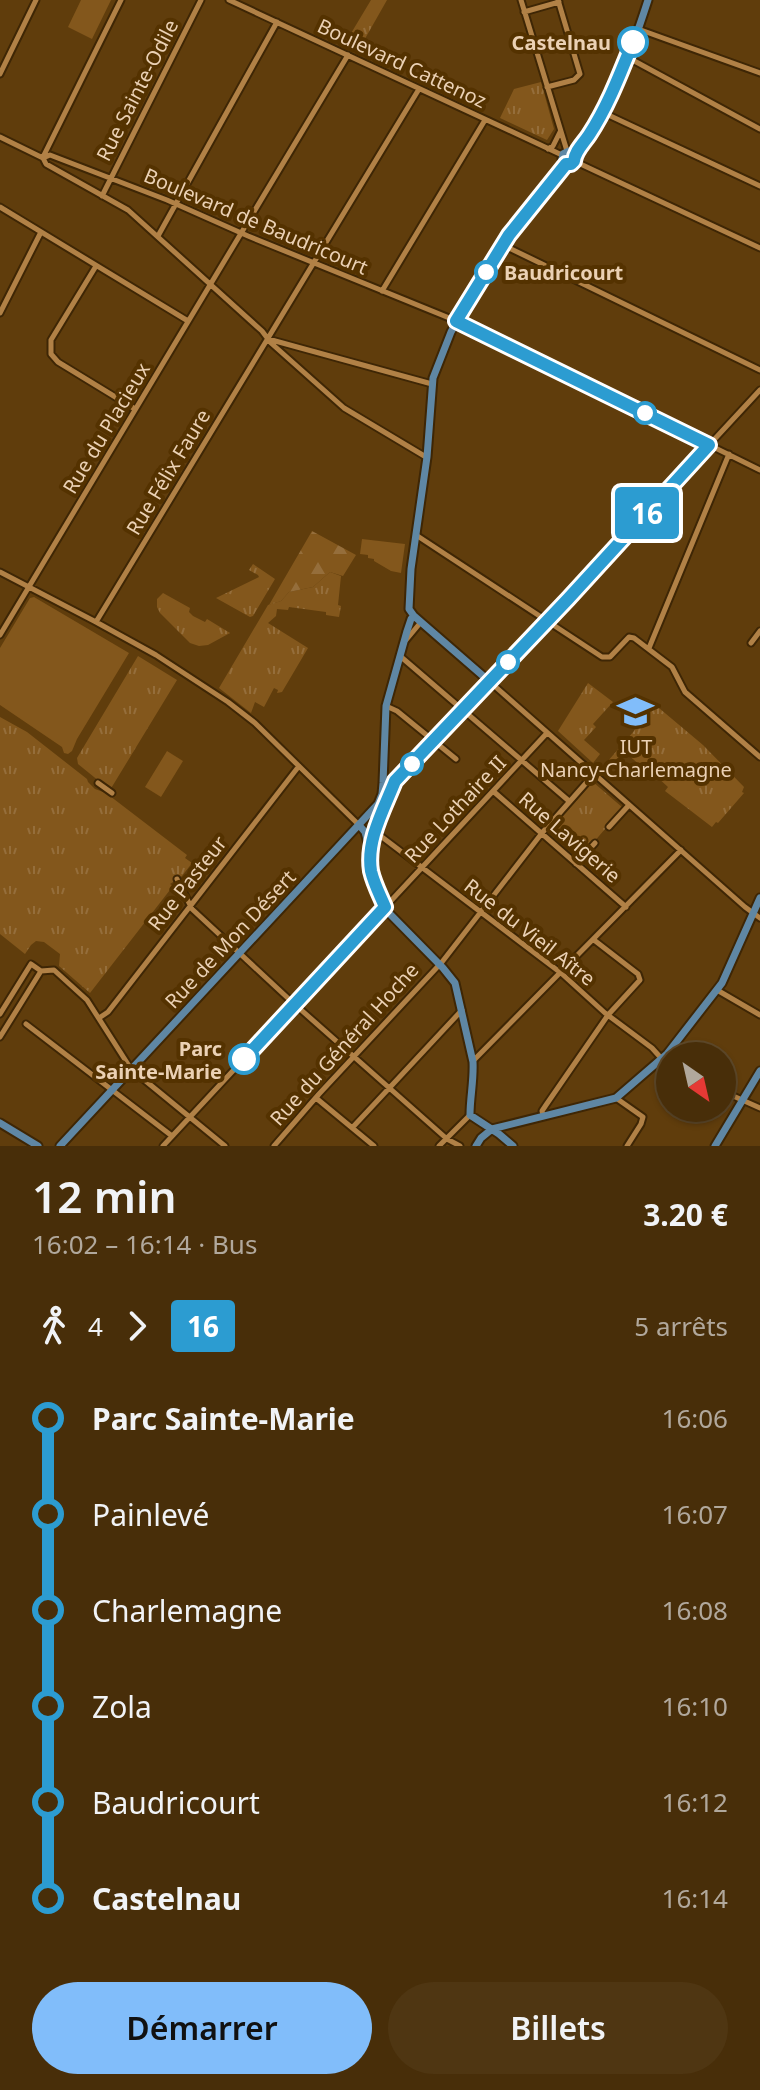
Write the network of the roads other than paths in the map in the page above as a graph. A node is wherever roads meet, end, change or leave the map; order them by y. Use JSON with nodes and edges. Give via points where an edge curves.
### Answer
{"nodes":[{"id":1,"x":35,"y":0,"type":"edge"},
{"id":2,"x":121,"y":0,"type":"edge"},
{"id":3,"x":201,"y":0,"type":"edge"},
{"id":4,"x":229,"y":0,"type":"edge"},
{"id":5,"x":521,"y":0,"type":"edge"},
{"id":6,"x":559,"y":1,"type":"edge"},
{"id":7,"x":645,"y":2,"type":"edge"},
{"id":8,"x":524,"y":12,"type":"junction"},
{"id":9,"x":277,"y":22,"type":"junction"},
{"id":10,"x":638,"y":29,"type":"junction"},
{"id":11,"x":348,"y":55,"type":"junction"},
{"id":12,"x":627,"y":57,"type":"junction"},
{"id":13,"x":760,"y":73,"type":"edge"},
{"id":14,"x":0,"y":74,"type":"edge"},
{"id":15,"x":547,"y":87,"type":"junction"},
{"id":16,"x":419,"y":89,"type":"junction"},
{"id":17,"x":602,"y":112,"type":"junction"},
{"id":18,"x":485,"y":120,"type":"junction"},
{"id":19,"x":760,"y":129,"type":"edge"},
{"id":20,"x":560,"y":131,"type":"junction"},
{"id":21,"x":0,"y":137,"type":"edge"},
{"id":22,"x":548,"y":149,"type":"junction"},
{"id":23,"x":569,"y":157,"type":"junction"},
{"id":24,"x":43,"y":158,"type":"junction"},
{"id":25,"x":110,"y":178,"type":"junction"},
{"id":26,"x":760,"y":186,"type":"edge"},
{"id":27,"x":102,"y":196,"type":"junction"},
{"id":28,"x":176,"y":205,"type":"junction"},
{"id":29,"x":0,"y":207,"type":"edge"},
{"id":30,"x":41,"y":232,"type":"junction"},
{"id":31,"x":241,"y":234,"type":"junction"},
{"id":32,"x":158,"y":236,"type":"junction"},
{"id":33,"x":503,"y":245,"type":"junction"},
{"id":34,"x":760,"y":248,"type":"edge"},
{"id":35,"x":314,"y":263,"type":"junction"},
{"id":36,"x":96,"y":266,"type":"junction"},
{"id":37,"x":210,"y":284,"type":"junction"},
{"id":38,"x":382,"y":291,"type":"junction"},
{"id":39,"x":0,"y":313,"type":"edge"},
{"id":40,"x":188,"y":321,"type":"junction"},
{"id":41,"x":456,"y":321,"type":"junction"},
{"id":42,"x":268,"y":339,"type":"junction"},
{"id":43,"x":297,"y":347,"type":"junction"},
{"id":44,"x":283,"y":354,"type":"junction"},
{"id":45,"x":760,"y":370,"type":"edge"},
{"id":46,"x":432,"y":384,"type":"junction"},
{"id":47,"x":760,"y":390,"type":"edge"},
{"id":48,"x":135,"y":409,"type":"junction"},
{"id":49,"x":709,"y":445,"type":"junction"},
{"id":50,"x":729,"y":454,"type":"junction"},
{"id":51,"x":427,"y":457,"type":"junction"},
{"id":52,"x":760,"y":470,"type":"edge"},
{"id":53,"x":416,"y":534,"type":"junction"},
{"id":54,"x":0,"y":572,"type":"edge"},
{"id":55,"x":28,"y":587,"type":"junction"},
{"id":56,"x":414,"y":616,"type":"junction"},
{"id":57,"x":547,"y":620,"type":"junction"},
{"id":58,"x":96,"y":622,"type":"junction"},
{"id":59,"x":421,"y":622,"type":"junction"},
{"id":60,"x":760,"y":631,"type":"edge"},
{"id":61,"x":0,"y":635,"type":"edge"},
{"id":62,"x":404,"y":642,"type":"junction"},
{"id":63,"x":751,"y":643,"type":"dead end"},
{"id":64,"x":649,"y":648,"type":"junction"},
{"id":65,"x":400,"y":656,"type":"junction"},
{"id":66,"x":490,"y":682,"type":"junction"},
{"id":67,"x":386,"y":706,"type":"junction"},
{"id":68,"x":463,"y":709,"type":"junction"},
{"id":69,"x":547,"y":733,"type":"junction"},
{"id":70,"x":434,"y":741,"type":"junction"},
{"id":71,"x":760,"y":757,"type":"edge"},
{"id":72,"x":456,"y":759,"type":"dead end"},
{"id":73,"x":522,"y":760,"type":"junction"},
{"id":74,"x":299,"y":766,"type":"junction"},
{"id":75,"x":384,"y":774,"type":"junction"},
{"id":76,"x":594,"y":774,"type":"junction"},
{"id":77,"x":395,"y":781,"type":"junction"},
{"id":78,"x":98,"y":783,"type":"dead end"},
{"id":79,"x":493,"y":791,"type":"junction"},
{"id":80,"x":112,"y":793,"type":"dead end"},
{"id":81,"x":570,"y":801,"type":"junction"},
{"id":82,"x":629,"y":805,"type":"junction"},
{"id":83,"x":375,"y":808,"type":"junction"},
{"id":84,"x":359,"y":825,"type":"junction"},
{"id":85,"x":609,"y":827,"type":"dead end"},
{"id":86,"x":376,"y":832,"type":"junction"},
{"id":87,"x":542,"y":833,"type":"junction"},
{"id":88,"x":348,"y":835,"type":"junction"},
{"id":89,"x":595,"y":843,"type":"dead end"},
{"id":90,"x":369,"y":850,"type":"junction"},
{"id":91,"x":681,"y":850,"type":"junction"},
{"id":92,"x":576,"y":864,"type":"junction"},
{"id":93,"x":422,"y":867,"type":"junction"},
{"id":94,"x":177,"y":879,"type":"dead end"},
{"id":95,"x":760,"y":898,"type":"edge"},
{"id":96,"x":190,"y":905,"type":"junction"},
{"id":97,"x":385,"y":907,"type":"junction"},
{"id":98,"x":626,"y":907,"type":"junction"},
{"id":99,"x":481,"y":911,"type":"junction"},
{"id":100,"x":757,"y":916,"type":"edge"},
{"id":101,"x":594,"y":939,"type":"junction"},
{"id":102,"x":239,"y":953,"type":"junction"},
{"id":103,"x":439,"y":965,"type":"junction"},
{"id":104,"x":41,"y":971,"type":"junction"},
{"id":105,"x":561,"y":973,"type":"junction"},
{"id":106,"x":717,"y":990,"type":"junction"},
{"id":107,"x":295,"y":1004,"type":"junction"},
{"id":108,"x":462,"y":1010,"type":"junction"},
{"id":109,"x":0,"y":1014,"type":"edge"},
{"id":110,"x":608,"y":1015,"type":"junction"},
{"id":111,"x":760,"y":1015,"type":"edge"},
{"id":112,"x":99,"y":1018,"type":"junction"},
{"id":113,"x":26,"y":1024,"type":"dead end"},
{"id":114,"x":0,"y":1037,"type":"edge"},
{"id":115,"x":676,"y":1042,"type":"edge"},
{"id":116,"x":656,"y":1053,"type":"edge"},
{"id":117,"x":355,"y":1056,"type":"junction"},
{"id":118,"x":473,"y":1062,"type":"junction"},
{"id":119,"x":656,"y":1065,"type":"edge"},
{"id":120,"x":131,"y":1069,"type":"junction"},
{"id":121,"x":760,"y":1071,"type":"edge"},
{"id":122,"x":389,"y":1087,"type":"junction"},
{"id":123,"x":112,"y":1090,"type":"junction"},
{"id":124,"x":736,"y":1097,"type":"edge"},
{"id":125,"x":316,"y":1098,"type":"junction"},
{"id":126,"x":616,"y":1098,"type":"junction"},
{"id":127,"x":743,"y":1100,"type":"junction"},
{"id":128,"x":760,"y":1108,"type":"edge"},
{"id":129,"x":470,"y":1115,"type":"junction"},
{"id":130,"x":543,"y":1115,"type":"junction"},
{"id":131,"x":190,"y":1118,"type":"junction"},
{"id":132,"x":0,"y":1123,"type":"edge"},
{"id":133,"x":352,"y":1128,"type":"junction"},
{"id":134,"x":492,"y":1129,"type":"junction"},
{"id":135,"x":172,"y":1136,"type":"junction"},
{"id":136,"x":447,"y":1139,"type":"junction"},
{"id":137,"x":38,"y":1146,"type":"edge"},
{"id":138,"x":60,"y":1146,"type":"edge"},
{"id":139,"x":163,"y":1146,"type":"edge"},
{"id":140,"x":225,"y":1146,"type":"edge"},
{"id":141,"x":274,"y":1146,"type":"edge"},
{"id":142,"x":374,"y":1146,"type":"edge"},
{"id":143,"x":439,"y":1146,"type":"edge"},
{"id":144,"x":460,"y":1146,"type":"edge"},
{"id":145,"x":476,"y":1146,"type":"edge"},
{"id":146,"x":513,"y":1146,"type":"edge"},
{"id":147,"x":627,"y":1146,"type":"edge"},
{"id":148,"x":715,"y":1146,"type":"edge"}],
"edges":[{"from":1,"to":14,"type":"street"},
{"from":2,"to":24,"type":"street"},
{"from":3,"to":25,"type":"street","name":"Rue Sainte-Odile"},
{"from":4,"to":9,"type":"street","name":"Boulevard Cattenoz"},
{"from":5,"to":8,"type":"street"},
{"from":6,"to":8,"type":"street"},
{"from":6,"to":15,"type":"street","via":[[580,74]]},
{"from":7,"to":10,"type":"main road"},
{"from":8,"to":15,"type":"street"},
{"from":9,"to":11,"type":"street","name":"Boulevard Cattenoz"},
{"from":9,"to":28,"type":"street"},
{"from":10,"to":12,"type":"main road"},
{"from":10,"to":13,"type":"street"},
{"from":11,"to":16,"type":"street","name":"Boulevard Cattenoz"},
{"from":11,"to":31,"type":"street","name":"Rue du Placieux"},
{"from":12,"to":17,"type":"main road"},
{"from":12,"to":19,"type":"street"},
{"from":15,"to":20,"type":"street"},
{"from":16,"to":18,"type":"street","name":"Boulevard Cattenoz"},
{"from":16,"to":35,"type":"street","name":"Rue Félix Faure"},
{"from":17,"to":23,"type":"main road"},
{"from":17,"to":26,"type":"street"},
{"from":18,"to":22,"type":"street","name":"Boulevard Cattenoz"},
{"from":18,"to":38,"type":"street"},
{"from":20,"to":22,"type":"street"},
{"from":20,"to":23,"type":"street"},
{"from":21,"to":24,"type":"street"},
{"from":22,"to":23,"type":"street","name":"Boulevard Cattenoz"},
{"from":23,"to":33,"type":"main road"},
{"from":23,"to":34,"type":"street","name":"Boulevard Cattenoz"},
{"from":24,"to":25,"type":"street","name":"Boulevard de Baudricourt","via":[[50,155]]},
{"from":24,"to":27,"type":"street"},
{"from":25,"to":27,"type":"street","name":"Rue Sainte-Odile"},
{"from":25,"to":28,"type":"street","name":"Boulevard de Baudricourt"},
{"from":27,"to":32,"type":"street"},
{"from":28,"to":31,"type":"street","name":"Boulevard de Baudricourt"},
{"from":28,"to":32,"type":"street"},
{"from":29,"to":30,"type":"street"},
{"from":30,"to":36,"type":"street"},
{"from":30,"to":39,"type":"street"},
{"from":31,"to":35,"type":"street","name":"Boulevard de Baudricourt"},
{"from":31,"to":37,"type":"street","name":"Rue du Placieux"},
{"from":32,"to":37,"type":"street"},
{"from":33,"to":41,"type":"main road"},
{"from":33,"to":45,"type":"street"},
{"from":35,"to":38,"type":"street","name":"Boulevard de Baudricourt"},
{"from":35,"to":42,"type":"street","name":"Rue Félix Faure"},
{"from":36,"to":40,"type":"street"},
{"from":36,"to":48,"type":"street","via":[[51,340],[51,354]]},
{"from":37,"to":40,"type":"street","name":"Rue du Placieux"},
{"from":37,"to":42,"type":"street"},
{"from":38,"to":41,"type":"street","name":"Boulevard de Baudricourt"},
{"from":40,"to":48,"type":"street","name":"Rue du Placieux"},
{"from":41,"to":46,"type":"main road"},
{"from":41,"to":49,"type":"street","name":"Boulevard de Baudricourt"},
{"from":42,"to":43,"type":"street"},
{"from":42,"to":44,"type":"street"},
{"from":42,"to":58,"type":"street","name":"Rue Félix Faure"},
{"from":43,"to":44,"type":"street"},
{"from":43,"to":46,"type":"street"},
{"from":44,"to":51,"type":"street","via":[[344,408]]},
{"from":46,"to":51,"type":"main road"},
{"from":47,"to":49,"type":"street"},
{"from":48,"to":55,"type":"street","name":"Rue du Placieux"},
{"from":49,"to":50,"type":"street","name":"Boulevard de Baudricourt"},
{"from":49,"to":57,"type":"street"},
{"from":50,"to":52,"type":"street","name":"Boulevard de Baudricourt"},
{"from":50,"to":64,"type":"street"},
{"from":51,"to":53,"type":"main road"},
{"from":53,"to":56,"type":"main road","via":[[409,609]]},
{"from":53,"to":57,"type":"street"},
{"from":54,"to":55,"type":"street"},
{"from":55,"to":58,"type":"street"},
{"from":55,"to":61,"type":"street","name":"Rue du Placieux"},
{"from":56,"to":59,"type":"main road"},
{"from":56,"to":62,"type":"main road"},
{"from":57,"to":64,"type":"street","via":[[605,658],[629,637]]},
{"from":57,"to":66,"type":"street"},
{"from":58,"to":74,"type":"street","via":[[228,702]]},
{"from":59,"to":62,"type":"street"},
{"from":59,"to":66,"type":"main road"},
{"from":60,"to":63,"type":"street"},
{"from":62,"to":65,"type":"main road"},
{"from":64,"to":71,"type":"street","via":[[674,668],[685,692]]},
{"from":65,"to":67,"type":"main road"},
{"from":65,"to":68,"type":"street"},
{"from":66,"to":68,"type":"main road"},
{"from":66,"to":69,"type":"street"},
{"from":67,"to":70,"type":"street"},
{"from":67,"to":75,"type":"main road"},
{"from":68,"to":70,"type":"main road"},
{"from":68,"to":73,"type":"street"},
{"from":69,"to":73,"type":"street","name":"Rue Lothaire II"},
{"from":69,"to":76,"type":"street"},
{"from":70,"to":72,"type":"street"},
{"from":70,"to":77,"type":"main road"},
{"from":73,"to":79,"type":"street","name":"Rue Lothaire II"},
{"from":73,"to":81,"type":"street"},
{"from":74,"to":84,"type":"street"},
{"from":74,"to":96,"type":"street","name":"Rue Pasteur"},
{"from":75,"to":77,"type":"street"},
{"from":75,"to":83,"type":"main road","name":"Rue de Mon Désert"},
{"from":76,"to":81,"type":"street","name":"Rue du Général Hoche"},
{"from":76,"to":82,"type":"street"},
{"from":77,"to":86,"type":"main road"},
{"from":78,"to":80,"type":"street"},
{"from":79,"to":87,"type":"street","name":"Rue Lavigerie"},
{"from":79,"to":93,"type":"street","name":"Rue Lothaire II"},
{"from":81,"to":87,"type":"street","name":"Rue du Général Hoche"},
{"from":82,"to":85,"type":"street"},
{"from":82,"to":91,"type":"street"},
{"from":83,"to":84,"type":"main road","name":"Rue de Mon Désert"},
{"from":83,"to":86,"type":"street"},
{"from":84,"to":88,"type":"main road","name":"Rue de Mon Désert"},
{"from":84,"to":90,"type":"main road"},
{"from":86,"to":90,"type":"main road"},
{"from":86,"to":93,"type":"street","name":"Rue du Vieil Aître"},
{"from":87,"to":92,"type":"street","name":"Rue Lavigerie"},
{"from":87,"to":99,"type":"street","name":"Rue du Général Hoche"},
{"from":88,"to":90,"type":"main road"},
{"from":88,"to":102,"type":"main road","name":"Rue de Mon Désert"},
{"from":89,"to":92,"type":"street"},
{"from":90,"to":97,"type":"main road","via":[[372,876]]},
{"from":91,"to":98,"type":"street"},
{"from":91,"to":100,"type":"street"},
{"from":92,"to":98,"type":"street","name":"Rue Lavigerie"},
{"from":93,"to":97,"type":"street","name":"Rue Lothaire II"},
{"from":93,"to":99,"type":"street","name":"Rue du Vieil Aître"},
{"from":94,"to":96,"type":"street"},
{"from":95,"to":100,"type":"main road"},
{"from":96,"to":102,"type":"street"},
{"from":96,"to":112,"type":"street","name":"Rue Pasteur"},
{"from":97,"to":103,"type":"main road"},
{"from":97,"to":107,"type":"street","name":"Rue Lothaire II"},
{"from":98,"to":101,"type":"street"},
{"from":99,"to":103,"type":"street","name":"Rue du Général Hoche"},
{"from":99,"to":105,"type":"street","name":"Rue du Vieil Aître"},
{"from":100,"to":106,"type":"main road"},
{"from":101,"to":105,"type":"street"},
{"from":101,"to":110,"type":"street","via":[[641,977]]},
{"from":102,"to":107,"type":"street"},
{"from":102,"to":120,"type":"main road","name":"Rue de Mon Désert"},
{"from":103,"to":108,"type":"main road","via":[[455,983]]},
{"from":103,"to":117,"type":"street","name":"Rue du Général Hoche"},
{"from":104,"to":109,"type":"street","via":[[31,964]]},
{"from":104,"to":112,"type":"street","via":[[54,970]]},
{"from":104,"to":114,"type":"street"},
{"from":105,"to":110,"type":"street","name":"Rue du Vieil Aître"},
{"from":105,"to":118,"type":"street"},
{"from":106,"to":111,"type":"street"},
{"from":106,"to":115,"type":"main road"},
{"from":107,"to":117,"type":"street"},
{"from":107,"to":131,"type":"street","name":"Rue Lothaire II"},
{"from":108,"to":118,"type":"main road"},
{"from":108,"to":122,"type":"street"},
{"from":110,"to":116,"type":"street","name":"Rue du Vieil Aître"},
{"from":110,"to":130,"type":"street"},
{"from":112,"to":120,"type":"street"},
{"from":113,"to":123,"type":"street"},
{"from":117,"to":122,"type":"street"},
{"from":117,"to":125,"type":"street","name":"Rue du Général Hoche"},
{"from":118,"to":129,"type":"main road"},
{"from":119,"to":126,"type":"main road"},
{"from":120,"to":123,"type":"main road","name":"Rue de Mon Désert"},
{"from":120,"to":131,"type":"street"},
{"from":121,"to":127,"type":"main road"},
{"from":122,"to":133,"type":"street"},
{"from":122,"to":136,"type":"street"},
{"from":123,"to":135,"type":"street"},
{"from":123,"to":138,"type":"main road","name":"Rue de Mon Désert"},
{"from":124,"to":127,"type":"street"},
{"from":125,"to":133,"type":"street"},
{"from":125,"to":141,"type":"street","name":"Rue du Général Hoche"},
{"from":126,"to":130,"type":"main road"},
{"from":126,"to":147,"type":"street","via":[[643,1117]]},
{"from":127,"to":128,"type":"street"},
{"from":127,"to":148,"type":"main road"},
{"from":129,"to":134,"type":"main road"},
{"from":129,"to":136,"type":"street"},
{"from":130,"to":134,"type":"main road"},
{"from":131,"to":135,"type":"street","name":"Rue Lothaire II"},
{"from":131,"to":140,"type":"street"},
{"from":132,"to":137,"type":"main road"},
{"from":133,"to":142,"type":"street"},
{"from":134,"to":145,"type":"main road"},
{"from":134,"to":146,"type":"main road"},
{"from":135,"to":139,"type":"street","name":"Rue Lothaire II"},
{"from":136,"to":143,"type":"street"},
{"from":136,"to":144,"type":"street"}]}
